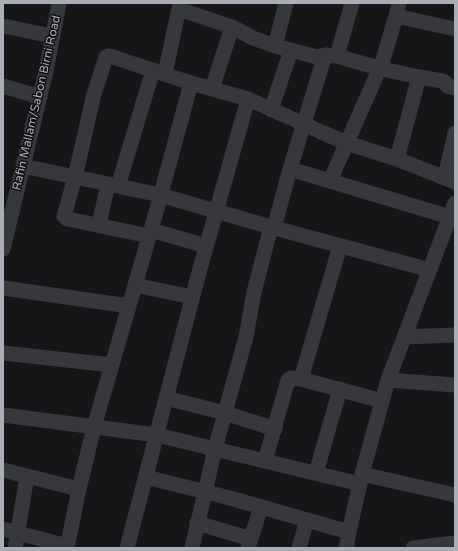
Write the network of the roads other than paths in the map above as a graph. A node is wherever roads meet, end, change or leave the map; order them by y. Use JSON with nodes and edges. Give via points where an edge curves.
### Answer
{"nodes":[{"id":1,"x":59,"y":3,"type":"edge"},
{"id":2,"x":286,"y":3,"type":"edge"},
{"id":3,"x":352,"y":3,"type":"edge"},
{"id":4,"x":180,"y":6,"type":"edge"},
{"id":5,"x":398,"y":10,"type":"edge"},
{"id":6,"x":3,"y":26,"type":"edge"},
{"id":7,"x":232,"y":27,"type":"junction"},
{"id":8,"x":455,"y":30,"type":"edge"},
{"id":9,"x":52,"y":36,"type":"junction"},
{"id":10,"x":275,"y":46,"type":"junction"},
{"id":11,"x":290,"y":50,"type":"junction"},
{"id":12,"x":331,"y":55,"type":"junction"},
{"id":13,"x":378,"y":68,"type":"junction"},
{"id":14,"x":159,"y":72,"type":"junction"},
{"id":15,"x":419,"y":77,"type":"junction"},
{"id":16,"x":191,"y":83,"type":"junction"},
{"id":17,"x":3,"y":86,"type":"edge"},
{"id":18,"x":455,"y":88,"type":"edge"},
{"id":19,"x":212,"y":89,"type":"junction"},
{"id":20,"x":40,"y":97,"type":"junction"},
{"id":21,"x":248,"y":99,"type":"junction"},
{"id":22,"x":272,"y":110,"type":"junction"},
{"id":23,"x":304,"y":124,"type":"junction"},
{"id":24,"x":455,"y":133,"type":"edge"},
{"id":25,"x":347,"y":142,"type":"junction"},
{"id":26,"x":397,"y":159,"type":"junction"},
{"id":27,"x":23,"y":166,"type":"junction"},
{"id":28,"x":290,"y":169,"type":"junction"},
{"id":29,"x":75,"y":177,"type":"junction"},
{"id":30,"x":450,"y":180,"type":"edge"},
{"id":31,"x":330,"y":181,"type":"junction"},
{"id":32,"x":113,"y":185,"type":"junction"},
{"id":33,"x":160,"y":195,"type":"junction"},
{"id":34,"x":452,"y":210,"type":"edge"},
{"id":35,"x":216,"y":212,"type":"junction"},
{"id":36,"x":7,"y":214,"type":"edge"},
{"id":37,"x":99,"y":225,"type":"junction"},
{"id":38,"x":273,"y":228,"type":"junction"},
{"id":39,"x":150,"y":233,"type":"junction"},
{"id":40,"x":206,"y":246,"type":"junction"},
{"id":41,"x":340,"y":246,"type":"junction"},
{"id":42,"x":3,"y":249,"type":"edge"},
{"id":43,"x":430,"y":270,"type":"junction"},
{"id":44,"x":135,"y":285,"type":"junction"},
{"id":45,"x":3,"y":288,"type":"edge"},
{"id":46,"x":192,"y":297,"type":"junction"},
{"id":47,"x":129,"y":306,"type":"junction"},
{"id":48,"x":455,"y":335,"type":"edge"},
{"id":49,"x":404,"y":337,"type":"junction"},
{"id":50,"x":3,"y":353,"type":"edge"},
{"id":51,"x":112,"y":365,"type":"junction"},
{"id":52,"x":302,"y":379,"type":"junction"},
{"id":53,"x":388,"y":380,"type":"junction"},
{"id":54,"x":455,"y":385,"type":"edge"},
{"id":55,"x":340,"y":389,"type":"junction"},
{"id":56,"x":166,"y":398,"type":"junction"},
{"id":57,"x":382,"y":401,"type":"junction"},
{"id":58,"x":225,"y":413,"type":"junction"},
{"id":59,"x":3,"y":416,"type":"edge"},
{"id":60,"x":94,"y":427,"type":"junction"},
{"id":61,"x":274,"y":429,"type":"junction"},
{"id":62,"x":157,"y":435,"type":"junction"},
{"id":63,"x":215,"y":449,"type":"junction"},
{"id":64,"x":265,"y":461,"type":"junction"},
{"id":65,"x":3,"y":470,"type":"edge"},
{"id":66,"x":316,"y":473,"type":"junction"},
{"id":67,"x":27,"y":476,"type":"junction"},
{"id":68,"x":146,"y":477,"type":"junction"},
{"id":69,"x":361,"y":479,"type":"junction"},
{"id":70,"x":79,"y":489,"type":"junction"},
{"id":71,"x":205,"y":492,"type":"junction"},
{"id":72,"x":455,"y":495,"type":"edge"},
{"id":73,"x":261,"y":507,"type":"junction"},
{"id":74,"x":307,"y":520,"type":"junction"},
{"id":75,"x":197,"y":523,"type":"junction"},
{"id":76,"x":10,"y":531,"type":"edge"},
{"id":77,"x":349,"y":532,"type":"junction"},
{"id":78,"x":250,"y":543,"type":"edge"},
{"id":79,"x":455,"y":543,"type":"edge"},
{"id":80,"x":67,"y":547,"type":"edge"},
{"id":81,"x":15,"y":548,"type":"edge"},
{"id":82,"x":127,"y":548,"type":"edge"},
{"id":83,"x":192,"y":548,"type":"edge"},
{"id":84,"x":299,"y":548,"type":"edge"},
{"id":85,"x":346,"y":548,"type":"edge"},
{"id":86,"x":413,"y":548,"type":"edge"}],
"edges":[{"from":1,"to":9,"type":"street","name":"Rafin Mallam/Sabon Birni Road"},
{"from":2,"to":10,"type":"street"},
{"from":3,"to":12,"type":"street"},
{"from":4,"to":7,"type":"street"},
{"from":4,"to":14,"type":"street"},
{"from":5,"to":8,"type":"street"},
{"from":5,"to":13,"type":"street","via":[[382,63]]},
{"from":6,"to":9,"type":"street"},
{"from":7,"to":10,"type":"street"},
{"from":7,"to":19,"type":"street"},
{"from":9,"to":20,"type":"street","name":"Rafin Mallam/Sabon Birni Road"},
{"from":10,"to":11,"type":"street"},
{"from":11,"to":12,"type":"street","via":[[317,57]]},
{"from":11,"to":22,"type":"street"},
{"from":12,"to":13,"type":"street"},
{"from":12,"to":23,"type":"street"},
{"from":13,"to":15,"type":"street"},
{"from":13,"to":25,"type":"street"},
{"from":14,"to":16,"type":"street"},
{"from":14,"to":29,"type":"street","via":[[110,56],[106,58],[94,94]]},
{"from":14,"to":32,"type":"street"},
{"from":15,"to":18,"type":"street","via":[[444,81],[447,86]]},
{"from":15,"to":26,"type":"street"},
{"from":16,"to":19,"type":"street"},
{"from":16,"to":33,"type":"street"},
{"from":17,"to":20,"type":"street"},
{"from":19,"to":21,"type":"street"},
{"from":20,"to":27,"type":"street","name":"Rafin Mallam/Sabon Birni Road"},
{"from":21,"to":22,"type":"street"},
{"from":21,"to":35,"type":"street"},
{"from":22,"to":23,"type":"street"},
{"from":23,"to":25,"type":"street"},
{"from":23,"to":28,"type":"street"},
{"from":24,"to":30,"type":"street"},
{"from":25,"to":26,"type":"street"},
{"from":25,"to":31,"type":"street"},
{"from":26,"to":30,"type":"street"},
{"from":27,"to":29,"type":"street"},
{"from":27,"to":36,"type":"street","name":"Rafin Mallam/Sabon Birni Road"},
{"from":28,"to":31,"type":"street"},
{"from":28,"to":38,"type":"street"},
{"from":29,"to":32,"type":"street"},
{"from":29,"to":37,"type":"street","via":[[64,216]]},
{"from":31,"to":34,"type":"street"},
{"from":32,"to":33,"type":"street"},
{"from":32,"to":37,"type":"street"},
{"from":33,"to":35,"type":"street"},
{"from":33,"to":39,"type":"street"},
{"from":34,"to":43,"type":"street"},
{"from":35,"to":38,"type":"street"},
{"from":35,"to":40,"type":"street"},
{"from":36,"to":42,"type":"street","name":"Rafin Mallam/Sabon Birni Road"},
{"from":37,"to":39,"type":"street"},
{"from":38,"to":41,"type":"street"},
{"from":38,"to":58,"type":"street","via":[[254,292],[246,337]]},
{"from":39,"to":40,"type":"street"},
{"from":39,"to":44,"type":"street"},
{"from":40,"to":46,"type":"street"},
{"from":41,"to":43,"type":"street"},
{"from":41,"to":52,"type":"street"},
{"from":43,"to":49,"type":"street"},
{"from":44,"to":46,"type":"street"},
{"from":44,"to":47,"type":"street"},
{"from":45,"to":47,"type":"street"},
{"from":46,"to":56,"type":"street"},
{"from":47,"to":51,"type":"street"},
{"from":48,"to":49,"type":"street"},
{"from":49,"to":53,"type":"street"},
{"from":50,"to":51,"type":"street"},
{"from":51,"to":60,"type":"street"},
{"from":52,"to":55,"type":"street"},
{"from":52,"to":61,"type":"street","via":[[288,380]]},
{"from":53,"to":54,"type":"street"},
{"from":53,"to":57,"type":"street"},
{"from":55,"to":57,"type":"street"},
{"from":55,"to":66,"type":"street"},
{"from":56,"to":58,"type":"street"},
{"from":56,"to":62,"type":"street"},
{"from":57,"to":69,"type":"street"},
{"from":58,"to":61,"type":"street"},
{"from":58,"to":63,"type":"street"},
{"from":59,"to":60,"type":"street"},
{"from":60,"to":62,"type":"street"},
{"from":60,"to":70,"type":"street"},
{"from":61,"to":64,"type":"street"},
{"from":62,"to":63,"type":"street"},
{"from":62,"to":68,"type":"street"},
{"from":63,"to":64,"type":"street"},
{"from":63,"to":71,"type":"street"},
{"from":64,"to":66,"type":"street"},
{"from":65,"to":67,"type":"street"},
{"from":66,"to":69,"type":"street"},
{"from":67,"to":70,"type":"street"},
{"from":67,"to":76,"type":"street"},
{"from":68,"to":71,"type":"street"},
{"from":68,"to":82,"type":"street"},
{"from":69,"to":72,"type":"street"},
{"from":69,"to":77,"type":"street"},
{"from":70,"to":80,"type":"street"},
{"from":71,"to":73,"type":"street"},
{"from":71,"to":75,"type":"street"},
{"from":73,"to":74,"type":"street"},
{"from":73,"to":78,"type":"street"},
{"from":74,"to":77,"type":"street"},
{"from":74,"to":84,"type":"street"},
{"from":75,"to":78,"type":"street"},
{"from":75,"to":83,"type":"street"},
{"from":76,"to":80,"type":"street"},
{"from":76,"to":81,"type":"street"},
{"from":77,"to":85,"type":"street"},
{"from":79,"to":86,"type":"street"}]}
